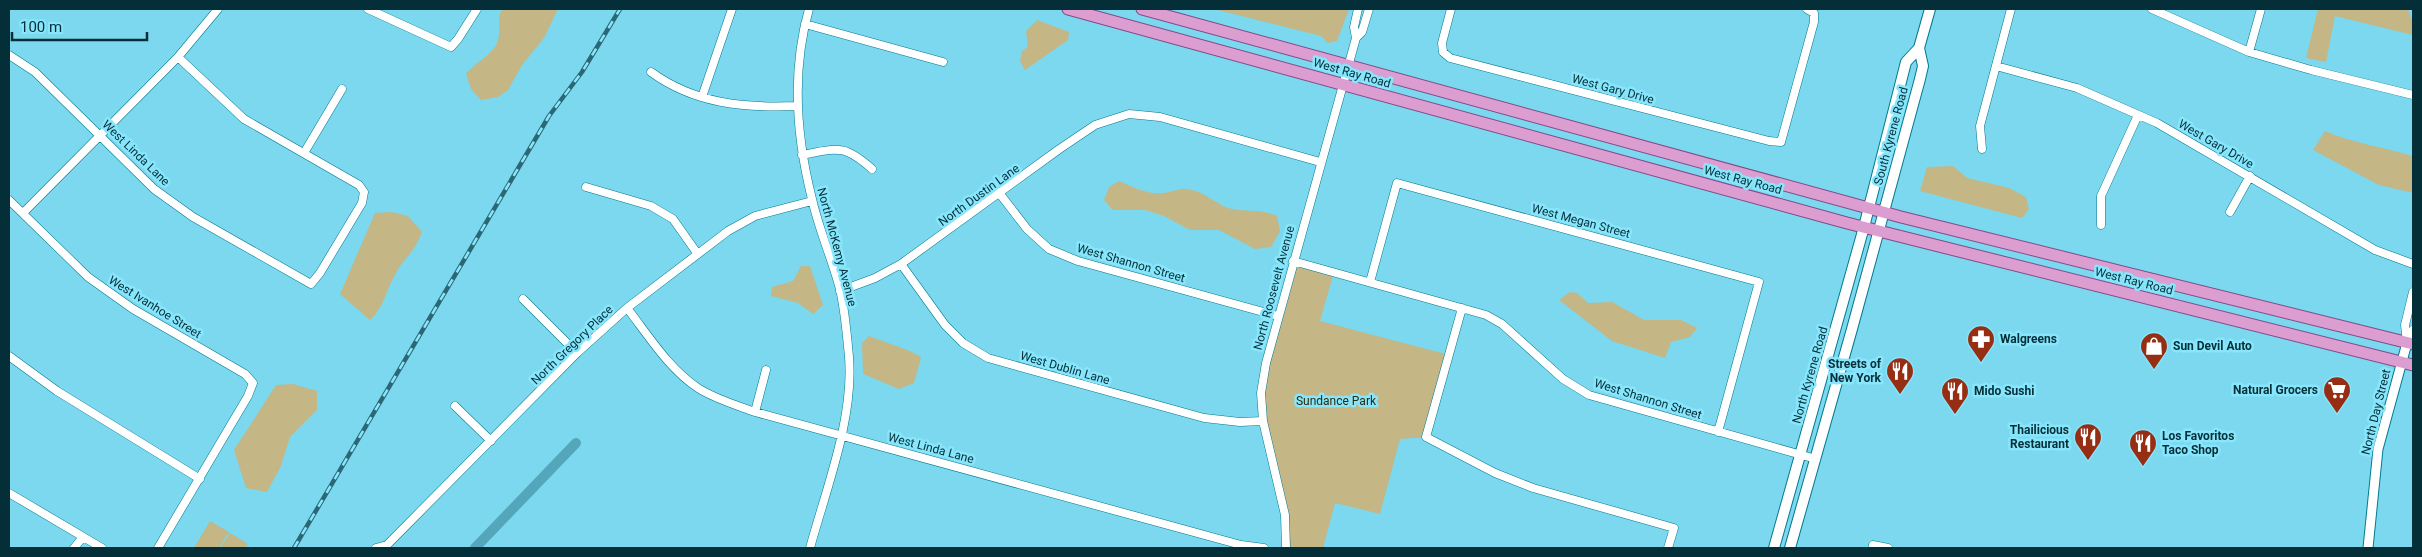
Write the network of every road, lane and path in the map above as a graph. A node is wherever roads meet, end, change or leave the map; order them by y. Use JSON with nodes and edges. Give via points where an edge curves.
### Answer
{"nodes":[{"id":1,"x":218,"y":9,"type":"edge"},
{"id":2,"x":368,"y":9,"type":"edge"},
{"id":3,"x":476,"y":9,"type":"edge"},
{"id":4,"x":732,"y":9,"type":"edge"},
{"id":5,"x":809,"y":9,"type":"edge"},
{"id":6,"x":1068,"y":9,"type":"edge"},
{"id":7,"x":1142,"y":9,"type":"edge"},
{"id":8,"x":1358,"y":9,"type":"edge"},
{"id":9,"x":1369,"y":9,"type":"edge"},
{"id":10,"x":1451,"y":9,"type":"edge"},
{"id":11,"x":1930,"y":9,"type":"edge"},
{"id":12,"x":2012,"y":9,"type":"edge"},
{"id":13,"x":2152,"y":9,"type":"edge"},
{"id":14,"x":2261,"y":9,"type":"edge"},
{"id":15,"x":1811,"y":11,"type":"edge"},
{"id":16,"x":805,"y":24,"type":"junction"},
{"id":17,"x":1356,"y":38,"type":"junction"},
{"id":18,"x":1920,"y":48,"type":"junction"},
{"id":19,"x":2249,"y":52,"type":"junction"},
{"id":20,"x":9,"y":55,"type":"edge"},
{"id":21,"x":178,"y":57,"type":"junction"},
{"id":22,"x":943,"y":62,"type":"dead end"},
{"id":23,"x":1347,"y":65,"type":"junction"},
{"id":24,"x":1996,"y":66,"type":"junction"},
{"id":25,"x":651,"y":72,"type":"dead end"},
{"id":26,"x":1342,"y":84,"type":"junction"},
{"id":27,"x":342,"y":89,"type":"dead end"},
{"id":28,"x":2413,"y":95,"type":"edge"},
{"id":29,"x":702,"y":97,"type":"junction"},
{"id":30,"x":796,"y":106,"type":"junction"},
{"id":31,"x":2138,"y":115,"type":"junction"},
{"id":32,"x":101,"y":134,"type":"junction"},
{"id":33,"x":1982,"y":149,"type":"dead end"},
{"id":34,"x":304,"y":154,"type":"junction"},
{"id":35,"x":802,"y":156,"type":"junction"},
{"id":36,"x":1320,"y":162,"type":"junction"},
{"id":37,"x":872,"y":169,"type":"dead end"},
{"id":38,"x":2250,"y":176,"type":"junction"},
{"id":39,"x":586,"y":188,"type":"dead end"},
{"id":40,"x":1000,"y":194,"type":"junction"},
{"id":41,"x":9,"y":200,"type":"edge"},
{"id":42,"x":812,"y":201,"type":"junction"},
{"id":43,"x":1869,"y":208,"type":"junction"},
{"id":44,"x":1884,"y":212,"type":"junction"},
{"id":45,"x":2230,"y":212,"type":"dead end"},
{"id":46,"x":23,"y":213,"type":"junction"},
{"id":47,"x":2101,"y":225,"type":"dead end"},
{"id":48,"x":1864,"y":227,"type":"junction"},
{"id":49,"x":1879,"y":231,"type":"junction"},
{"id":50,"x":697,"y":252,"type":"junction"},
{"id":51,"x":1293,"y":262,"type":"junction"},
{"id":52,"x":901,"y":264,"type":"junction"},
{"id":53,"x":2413,"y":264,"type":"edge"},
{"id":54,"x":1370,"y":282,"type":"junction"},
{"id":55,"x":840,"y":291,"type":"junction"},
{"id":56,"x":2413,"y":292,"type":"edge"},
{"id":57,"x":523,"y":299,"type":"dead end"},
{"id":58,"x":627,"y":308,"type":"junction"},
{"id":59,"x":1462,"y":308,"type":"junction"},
{"id":60,"x":1278,"y":316,"type":"junction"},
{"id":61,"x":2413,"y":330,"type":"edge"},
{"id":62,"x":2410,"y":344,"type":"edge"},
{"id":63,"x":577,"y":354,"type":"junction"},
{"id":64,"x":9,"y":356,"type":"edge"},
{"id":65,"x":2408,"y":363,"type":"edge"},
{"id":66,"x":766,"y":370,"type":"dead end"},
{"id":67,"x":456,"y":406,"type":"dead end"},
{"id":68,"x":755,"y":412,"type":"junction"},
{"id":69,"x":1262,"y":421,"type":"junction"},
{"id":70,"x":1718,"y":432,"type":"junction"},
{"id":71,"x":842,"y":435,"type":"junction"},
{"id":72,"x":491,"y":441,"type":"junction"},
{"id":73,"x":1801,"y":454,"type":"junction"},
{"id":74,"x":1816,"y":459,"type":"junction"},
{"id":75,"x":200,"y":479,"type":"junction"},
{"id":76,"x":9,"y":493,"type":"edge"},
{"id":77,"x":83,"y":537,"type":"junction"},
{"id":78,"x":1873,"y":545,"type":"dead end"},
{"id":79,"x":74,"y":548,"type":"edge"},
{"id":80,"x":102,"y":548,"type":"edge"},
{"id":81,"x":158,"y":548,"type":"edge"},
{"id":82,"x":376,"y":548,"type":"edge"},
{"id":83,"x":810,"y":548,"type":"edge"},
{"id":84,"x":1264,"y":548,"type":"edge"},
{"id":85,"x":1286,"y":548,"type":"edge"},
{"id":86,"x":1668,"y":548,"type":"edge"},
{"id":87,"x":1774,"y":548,"type":"edge"},
{"id":88,"x":1790,"y":548,"type":"edge"},
{"id":89,"x":1888,"y":548,"type":"edge"},
{"id":90,"x":2368,"y":548,"type":"edge"}],
"edges":[{"from":1,"to":21,"type":"street"},
{"from":2,"to":3,"type":"street","via":[[451,47]]},
{"from":4,"to":29,"type":"street"},
{"from":5,"to":16,"type":"street","name":"North McKemy Avenue"},
{"from":6,"to":26,"type":"main road","name":"West Ray Road"},
{"from":7,"to":23,"type":"main road","name":"West Ray Road"},
{"from":8,"to":17,"type":"street","name":"North Roosevelt Avenue","via":[[1354,27]]},
{"from":9,"to":17,"type":"street","name":"North Roosevelt Avenue","via":[[1362,32]]},
{"from":10,"to":15,"type":"street","name":"West Gary Drive","via":[[1442,44],[1443,52],[1450,58],[1780,142],[1807,49]]},
{"from":11,"to":18,"type":"main road","name":"South Kyrene Road"},
{"from":12,"to":24,"type":"street"},
{"from":13,"to":19,"type":"street"},
{"from":14,"to":19,"type":"street"},
{"from":16,"to":22,"type":"street"},
{"from":16,"to":30,"type":"street","name":"North McKemy Avenue","via":[[798,64]]},
{"from":17,"to":23,"type":"street","name":"North Roosevelt Avenue"},
{"from":18,"to":43,"type":"main road","name":"South Kyrene Road","via":[[1906,62]]},
{"from":18,"to":44,"type":"main road","name":"South Kyrene Road","via":[[1923,66]]},
{"from":19,"to":28,"type":"street"},
{"from":20,"to":32,"type":"street","name":"West Linda Lane","via":[[35,72]]},
{"from":21,"to":32,"type":"street"},
{"from":21,"to":34,"type":"street","via":[[244,119]]},
{"from":23,"to":26,"type":"street","name":"North Roosevelt Avenue"},
{"from":23,"to":43,"type":"main road","name":"West Ray Road"},
{"from":24,"to":31,"type":"street","name":"West Gary Drive","via":[[2077,88]]},
{"from":24,"to":33,"type":"street","via":[[1980,126]]},
{"from":25,"to":29,"type":"street","via":[[665,82]]},
{"from":26,"to":36,"type":"street","name":"North Roosevelt Avenue"},
{"from":26,"to":48,"type":"main road","name":"West Ray Road"},
{"from":27,"to":34,"type":"street"},
{"from":29,"to":30,"type":"street","via":[[747,107]]},
{"from":30,"to":35,"type":"street","name":"North McKemy Avenue"},
{"from":31,"to":38,"type":"street","name":"West Gary Drive","via":[[2171,130]]},
{"from":31,"to":47,"type":"street","via":[[2101,196]]},
{"from":32,"to":34,"type":"street","name":"West Linda Lane","via":[[154,189],[193,217],[311,284],[362,203],[364,192],[359,185]]},
{"from":32,"to":46,"type":"street"},
{"from":35,"to":37,"type":"street","via":[[842,150],[854,154]]},
{"from":35,"to":42,"type":"street","name":"North McKemy Avenue"},
{"from":36,"to":40,"type":"street","name":"North Dustin Lane","via":[[1160,117],[1128,114],[1096,125]]},
{"from":36,"to":51,"type":"street","name":"North Roosevelt Avenue"},
{"from":38,"to":45,"type":"street"},
{"from":38,"to":53,"type":"street","name":"West Gary Drive","via":[[2375,250]]},
{"from":39,"to":50,"type":"street","via":[[651,206],[673,219]]},
{"from":40,"to":52,"type":"street","name":"North Dustin Lane"},
{"from":40,"to":60,"type":"street","name":"West Shannon Street","via":[[1027,229],[1049,249],[1078,262]]},
{"from":41,"to":46,"type":"street","name":"West Ivanhoe Street"},
{"from":42,"to":50,"type":"street","name":"North Gregory Place","via":[[755,216]]},
{"from":42,"to":55,"type":"street","name":"North McKemy Avenue"},
{"from":43,"to":44,"type":"main road","name":"West Ray Road"},
{"from":43,"to":48,"type":"main road","name":"North Kyrene Road"},
{"from":44,"to":49,"type":"main road","name":"South Kyrene Road"},
{"from":44,"to":62,"type":"main road","name":"West Ray Road"},
{"from":46,"to":75,"type":"street","name":"West Ivanhoe Street","via":[[88,277],[133,309],[245,374],[253,383]]},
{"from":48,"to":49,"type":"main road","name":"West Ray Road"},
{"from":48,"to":73,"type":"main road","name":"North Kyrene Road"},
{"from":49,"to":65,"type":"main road","name":"West Ray Road"},
{"from":49,"to":74,"type":"main road"},
{"from":50,"to":58,"type":"street","name":"North Gregory Place"},
{"from":51,"to":54,"type":"street","name":"West Shannon Street"},
{"from":51,"to":60,"type":"street","name":"North Roosevelt Avenue"},
{"from":52,"to":55,"type":"street","name":"North Dustin Lane"},
{"from":52,"to":69,"type":"street","name":"West Dublin Lane","via":[[945,324],[963,342],[988,358],[1204,418]]},
{"from":54,"to":59,"type":"street","name":"West Shannon Street"},
{"from":54,"to":70,"type":"street","name":"West Megan Street","via":[[1396,183],[1759,282]]},
{"from":55,"to":71,"type":"street","name":"North McKemy Avenue","via":[[849,359]]},
{"from":56,"to":62,"type":"street","name":"North Day Street","via":[[2405,325]]},
{"from":57,"to":63,"type":"street"},
{"from":58,"to":63,"type":"street","name":"North Gregory Place"},
{"from":58,"to":68,"type":"street","name":"West Linda Lane","via":[[670,363],[698,388]]},
{"from":59,"to":70,"type":"street","name":"West Shannon Street","via":[[1502,324],[1563,379],[1589,395]]},
{"from":59,"to":86,"type":"street","via":[[1426,437],[1495,473],[1533,488],[1674,528]]},
{"from":60,"to":69,"type":"street","name":"North Roosevelt Avenue","via":[[1261,393]]},
{"from":61,"to":62,"type":"street","name":"North Day Street"},
{"from":62,"to":65,"type":"street","name":"North Day Street"},
{"from":63,"to":72,"type":"street","name":"North Gregory Place"},
{"from":64,"to":75,"type":"street","via":[[56,391]]},
{"from":65,"to":90,"type":"street","name":"North Day Street","via":[[2378,449]]},
{"from":66,"to":68,"type":"street"},
{"from":67,"to":72,"type":"street"},
{"from":68,"to":71,"type":"street","name":"West Linda Lane"},
{"from":69,"to":85,"type":"street","name":"North Roosevelt Avenue","via":[[1285,516]]},
{"from":70,"to":73,"type":"street","name":"West Shannon Street"},
{"from":71,"to":83,"type":"street","name":"North McKemy Avenue"},
{"from":71,"to":84,"type":"street","name":"West Linda Lane"},
{"from":72,"to":82,"type":"street","name":"North Gregory Place","via":[[387,545]]},
{"from":73,"to":74,"type":"street","name":"West Shannon Street"},
{"from":73,"to":87,"type":"main road","name":"North Kyrene Road"},
{"from":74,"to":88,"type":"main road"},
{"from":75,"to":81,"type":"street"},
{"from":76,"to":77,"type":"street"},
{"from":77,"to":79,"type":"street"},
{"from":77,"to":80,"type":"street"},
{"from":78,"to":89,"type":"street"}]}
